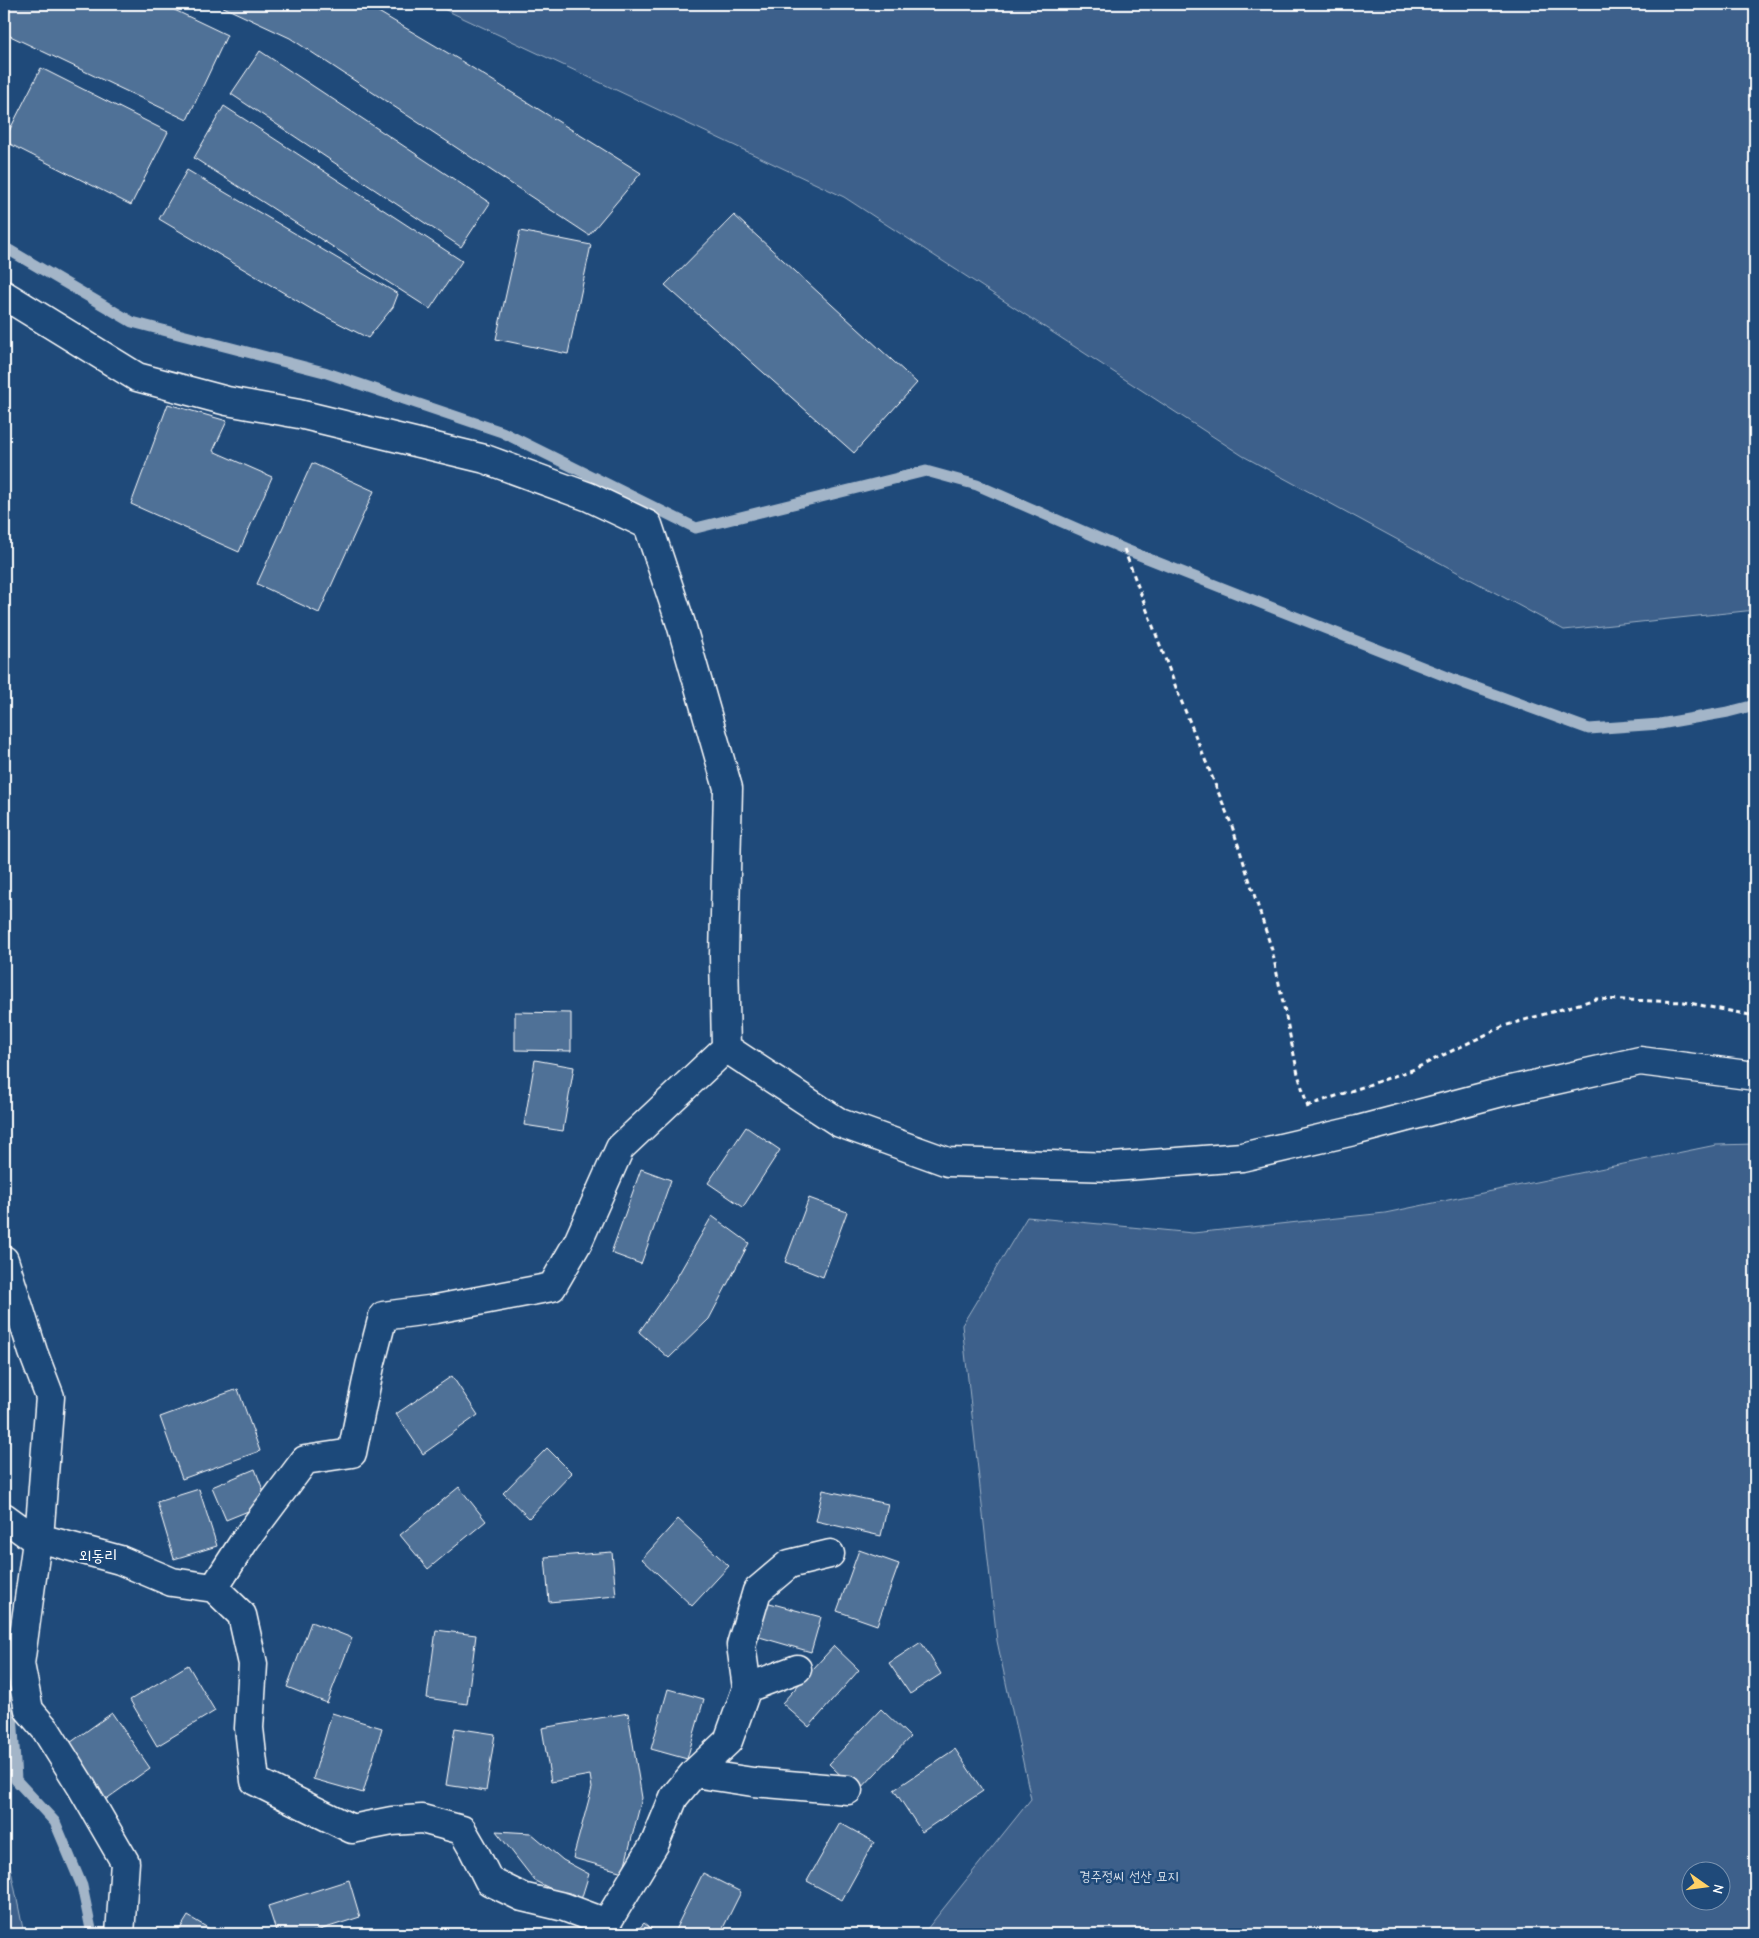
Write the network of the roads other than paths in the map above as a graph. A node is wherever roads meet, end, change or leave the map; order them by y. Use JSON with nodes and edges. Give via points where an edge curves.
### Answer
{"nodes":[{"id":1,"x":4,"y":295,"type":"edge"},
{"id":2,"x":726,"y":1048,"type":"junction"},
{"id":3,"x":1755,"y":1076,"type":"edge"},
{"id":4,"x":4,"y":1260,"type":"edge"},
{"id":5,"x":4,"y":1517,"type":"edge"},
{"id":6,"x":38,"y":1540,"type":"junction"},
{"id":7,"x":830,"y":1554,"type":"dead end"},
{"id":8,"x":214,"y":1588,"type":"junction"},
{"id":9,"x":797,"y":1669,"type":"dead end"},
{"id":10,"x":747,"y":1688,"type":"junction"},
{"id":11,"x":694,"y":1773,"type":"junction"},
{"id":12,"x":848,"y":1790,"type":"dead end"},
{"id":13,"x":604,"y":1928,"type":"edge"},
{"id":14,"x":120,"y":1934,"type":"edge"}],
"edges":[{"from":1,"to":2,"type":"street","via":[[137,377],[227,401],[299,414],[485,459],[590,497],[648,525],[681,624],[728,788],[724,956]]},
{"from":2,"to":3,"type":"street","via":[[840,1122],[948,1162],[1113,1167],[1242,1157],[1640,1061]]},
{"from":2,"to":8,"type":"street","via":[[620,1148],[578,1242],[552,1287],[383,1316],[352,1454],[305,1460],[245,1540]]},
{"from":4,"to":6,"type":"street","via":[[50,1397]]},
{"from":5,"to":6,"type":"street"},
{"from":6,"to":8,"type":"street","via":[[120,1560],[172,1582]]},
{"from":6,"to":14,"type":"street","via":[[20,1664],[29,1710],[46,1730],[125,1862]]},
{"from":7,"to":10,"type":"street","via":[[789,1564],[757,1590],[740,1644]]},
{"from":8,"to":13,"type":"street","via":[[242,1615],[251,1654],[249,1728],[255,1781],[352,1829],[422,1819],[462,1830],[489,1881],[522,1897],[564,1907]]},
{"from":9,"to":10,"type":"street"},
{"from":10,"to":11,"type":"street","via":[[728,1741]]},
{"from":11,"to":12,"type":"street"},
{"from":11,"to":13,"type":"street","via":[[674,1797],[655,1843]]}]}
